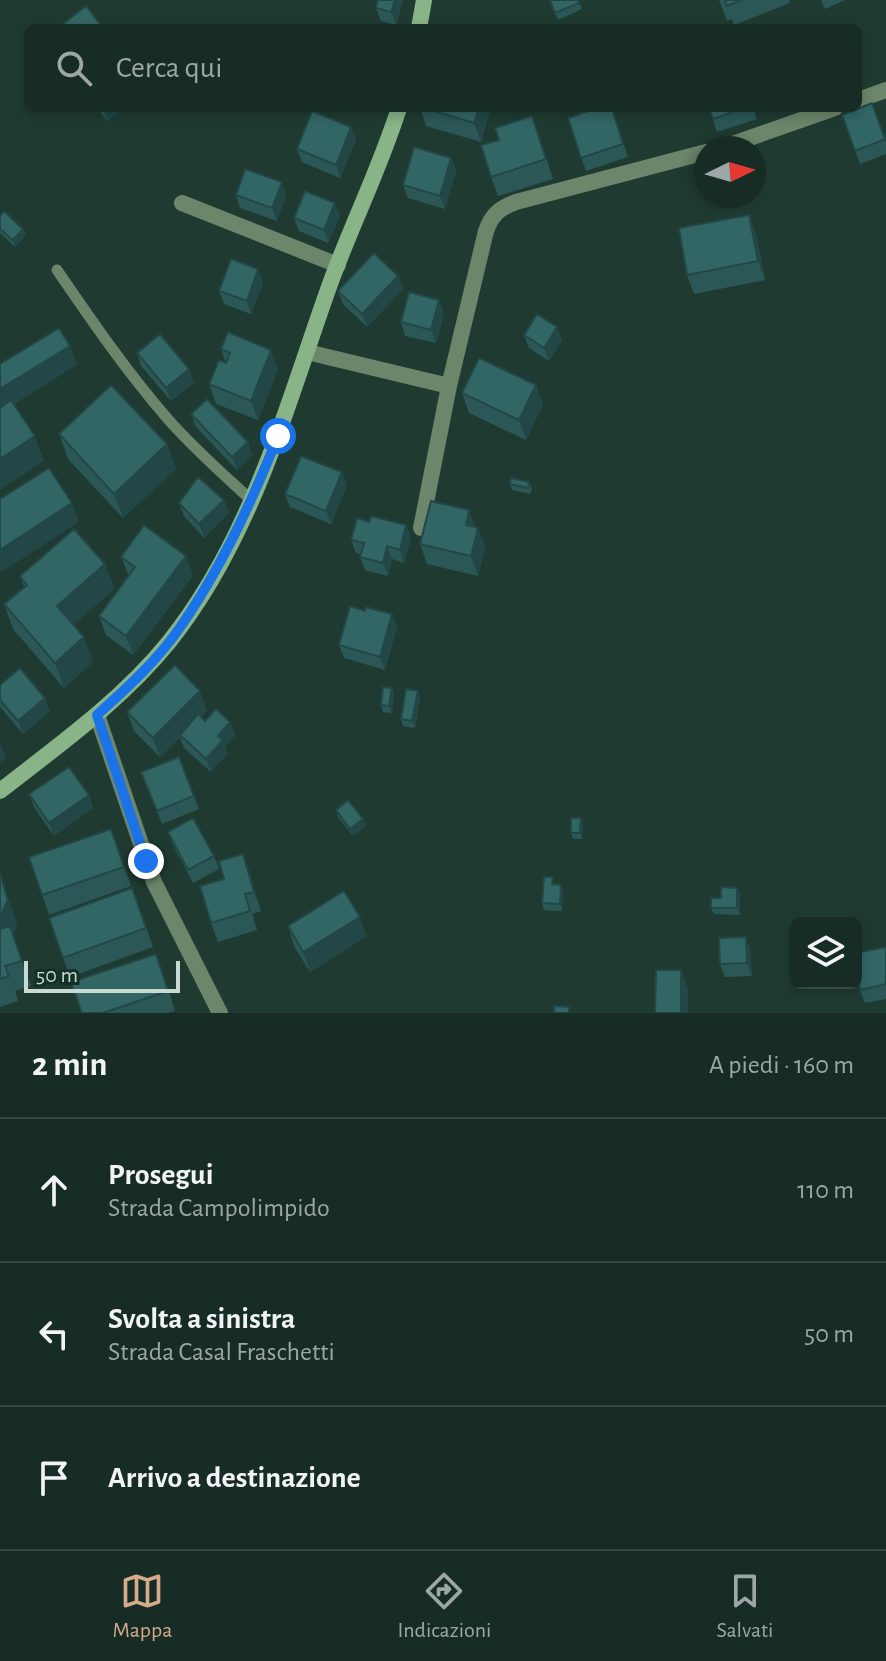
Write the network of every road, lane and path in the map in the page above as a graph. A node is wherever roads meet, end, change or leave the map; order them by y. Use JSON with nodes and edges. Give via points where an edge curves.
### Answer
{"nodes":[{"id":1,"x":424,"y":0,"type":"edge"},
{"id":2,"x":420,"y":24,"type":"edge"},
{"id":3,"x":886,"y":90,"type":"edge"},
{"id":4,"x":862,"y":99,"type":"edge"},
{"id":5,"x":398,"y":112,"type":"edge"},
{"id":6,"x":824,"y":112,"type":"edge"},
{"id":7,"x":755,"y":136,"type":"edge"},
{"id":8,"x":694,"y":155,"type":"edge"},
{"id":9,"x":182,"y":203,"type":"dead end"},
{"id":10,"x":338,"y":265,"type":"junction"},
{"id":11,"x":57,"y":270,"type":"dead end"},
{"id":12,"x":307,"y":352,"type":"junction"},
{"id":13,"x":449,"y":386,"type":"junction"},
{"id":14,"x":251,"y":500,"type":"junction"},
{"id":15,"x":421,"y":528,"type":"edge"},
{"id":16,"x":97,"y":715,"type":"junction"},
{"id":17,"x":0,"y":791,"type":"edge"},
{"id":18,"x":220,"y":1013,"type":"edge"}],
"edges":[{"from":1,"to":2,"type":"street"},
{"from":3,"to":4,"type":"street"},
{"from":5,"to":10,"type":"street"},
{"from":6,"to":7,"type":"street"},
{"from":8,"to":13,"type":"street","via":[[497,210],[486,231]]},
{"from":9,"to":10,"type":"street"},
{"from":10,"to":12,"type":"street"},
{"from":11,"to":14,"type":"lane","via":[[148,395]]},
{"from":12,"to":13,"type":"street"},
{"from":12,"to":14,"type":"street"},
{"from":13,"to":15,"type":"street"},
{"from":14,"to":16,"type":"street","via":[[181,627]]},
{"from":16,"to":17,"type":"street"},
{"from":16,"to":18,"type":"street","via":[[154,882]]}]}
